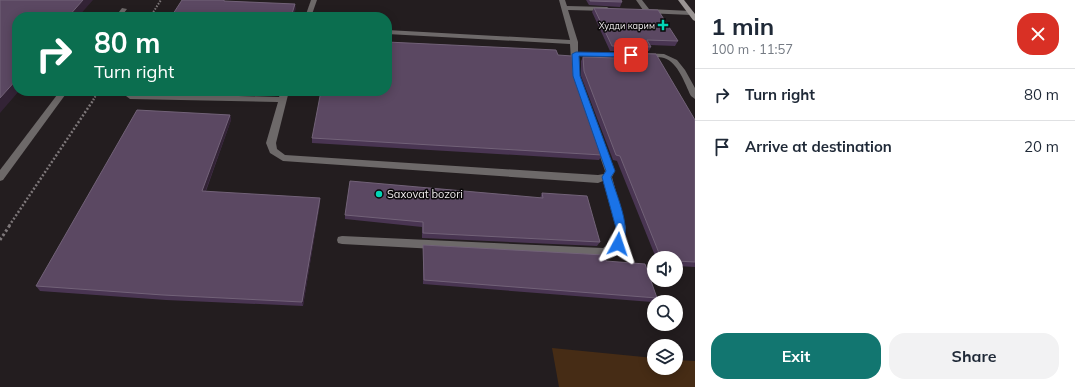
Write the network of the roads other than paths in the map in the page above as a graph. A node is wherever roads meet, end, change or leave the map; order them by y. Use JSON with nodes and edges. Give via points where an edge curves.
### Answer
{"nodes":[{"id":1,"x":314,"y":0,"type":"edge"},
{"id":2,"x":639,"y":0,"type":"edge"},
{"id":3,"x":681,"y":0,"type":"edge"},
{"id":4,"x":564,"y":4,"type":"edge"},
{"id":5,"x":124,"y":9,"type":"dead end"},
{"id":6,"x":613,"y":9,"type":"edge"},
{"id":7,"x":122,"y":12,"type":"edge"},
{"id":8,"x":310,"y":12,"type":"edge"},
{"id":9,"x":693,"y":16,"type":"edge"},
{"id":10,"x":392,"y":32,"type":"edge"},
{"id":11,"x":574,"y":42,"type":"junction"},
{"id":12,"x":576,"y":54,"type":"junction"},
{"id":13,"x":60,"y":96,"type":"edge"},
{"id":14,"x":284,"y":96,"type":"edge"},
{"id":15,"x":695,"y":96,"type":"edge"},
{"id":16,"x":0,"y":177,"type":"edge"},
{"id":17,"x":607,"y":177,"type":"junction"},
{"id":18,"x":342,"y":240,"type":"dead end"}],
"edges":[{"from":1,"to":8,"type":"lane"},
{"from":2,"to":9,"type":"lane","via":[[643,11]]},
{"from":3,"to":9,"type":"main road"},
{"from":4,"to":6,"type":"lane"},
{"from":4,"to":11,"type":"lane"},
{"from":5,"to":7,"type":"lane"},
{"from":10,"to":11,"type":"lane"},
{"from":11,"to":12,"type":"lane"},
{"from":12,"to":15,"type":"lane","via":[[659,55],[669,58],[676,64]]},
{"from":12,"to":17,"type":"lane","via":[[576,76],[610,171]]},
{"from":13,"to":16,"type":"lane"},
{"from":14,"to":17,"type":"lane","via":[[271,143],[273,150],[283,158],[598,179]]},
{"from":17,"to":18,"type":"lane","via":[[621,228],[618,244],[605,253]]}]}
